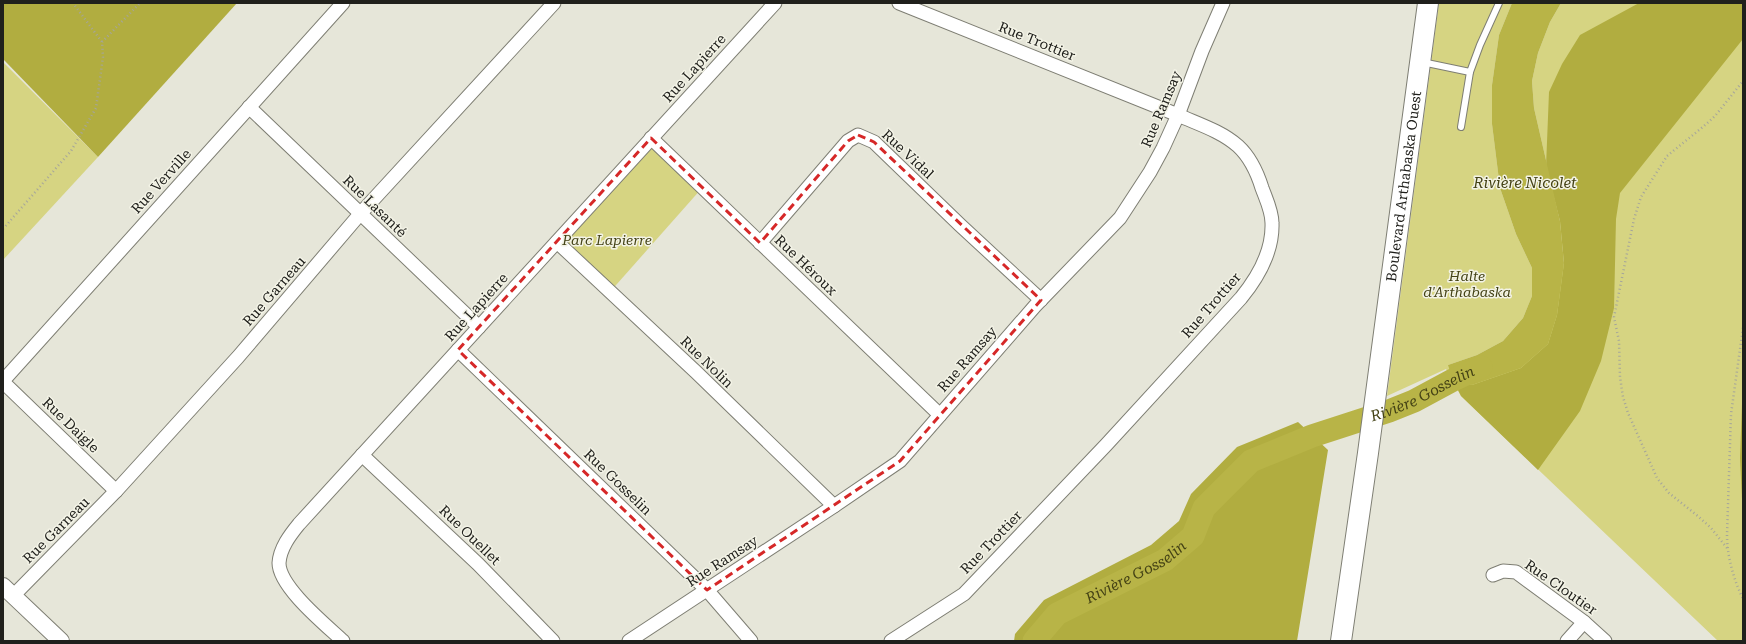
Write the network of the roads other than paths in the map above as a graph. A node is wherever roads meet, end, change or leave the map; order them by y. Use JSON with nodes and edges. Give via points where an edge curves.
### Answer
{"nodes":[{"id":1,"x":343,"y":3,"type":"edge"},
{"id":2,"x":554,"y":3,"type":"edge"},
{"id":3,"x":775,"y":3,"type":"edge"},
{"id":4,"x":899,"y":3,"type":"edge"},
{"id":5,"x":1223,"y":3,"type":"edge"},
{"id":6,"x":1428,"y":3,"type":"edge"},
{"id":7,"x":1499,"y":3,"type":"edge"},
{"id":8,"x":1420,"y":62,"type":"junction"},
{"id":9,"x":1470,"y":72,"type":"junction"},
{"id":10,"x":249,"y":107,"type":"junction"},
{"id":11,"x":1178,"y":115,"type":"junction"},
{"id":12,"x":1461,"y":127,"type":"dead end"},
{"id":13,"x":651,"y":138,"type":"junction"},
{"id":14,"x":360,"y":214,"type":"junction"},
{"id":15,"x":557,"y":242,"type":"junction"},
{"id":16,"x":760,"y":243,"type":"junction"},
{"id":17,"x":1041,"y":300,"type":"junction"},
{"id":18,"x":478,"y":328,"type":"junction"},
{"id":19,"x":458,"y":350,"type":"junction"},
{"id":20,"x":3,"y":382,"type":"edge"},
{"id":21,"x":940,"y":415,"type":"junction"},
{"id":22,"x":362,"y":455,"type":"junction"},
{"id":23,"x":116,"y":491,"type":"junction"},
{"id":24,"x":834,"y":506,"type":"junction"},
{"id":25,"x":1493,"y":574,"type":"dead end"},
{"id":26,"x":707,"y":590,"type":"junction"},
{"id":27,"x":8,"y":591,"type":"edge"},
{"id":28,"x":1584,"y":622,"type":"junction"},
{"id":29,"x":61,"y":641,"type":"edge"},
{"id":30,"x":343,"y":641,"type":"edge"},
{"id":31,"x":552,"y":641,"type":"edge"},
{"id":32,"x":629,"y":641,"type":"edge"},
{"id":33,"x":750,"y":641,"type":"edge"},
{"id":34,"x":891,"y":641,"type":"edge"},
{"id":35,"x":1341,"y":641,"type":"edge"},
{"id":36,"x":1567,"y":641,"type":"edge"},
{"id":37,"x":1605,"y":641,"type":"edge"}],
"edges":[{"from":1,"to":10,"type":"street","name":"Rue Verville"},
{"from":2,"to":14,"type":"street","name":"Rue Garneau"},
{"from":3,"to":13,"type":"street","name":"Rue Lapierre"},
{"from":4,"to":11,"type":"street","name":"Rue Trottier"},
{"from":5,"to":11,"type":"street","name":"Rue Ramsay"},
{"from":6,"to":8,"type":"main road","name":"Boulevard Arthabaska Ouest"},
{"from":7,"to":9,"type":"lane"},
{"from":8,"to":9,"type":"lane"},
{"from":8,"to":35,"type":"main road","name":"Boulevard Arthabaska Ouest"},
{"from":9,"to":12,"type":"lane"},
{"from":10,"to":14,"type":"street","name":"Rue Lasanté"},
{"from":10,"to":20,"type":"street","name":"Rue Verville"},
{"from":11,"to":17,"type":"street","name":"Rue Ramsay","via":[[1150,172],[1120,218]]},
{"from":11,"to":34,"type":"street","name":"Rue Trottier","via":[[1222,135],[1237,145],[1251,161],[1263,189],[1272,222],[1268,254],[1260,270],[1241,298],[964,594]]},
{"from":13,"to":15,"type":"street","name":"Rue Lapierre"},
{"from":13,"to":16,"type":"street","name":"Rue Héroux"},
{"from":14,"to":18,"type":"street","name":"Rue Lasanté"},
{"from":14,"to":23,"type":"street","name":"Rue Garneau","via":[[238,357]]},
{"from":15,"to":18,"type":"street","name":"Rue Lapierre"},
{"from":15,"to":24,"type":"street","name":"Rue Nolin"},
{"from":16,"to":17,"type":"street","name":"Rue Vidal","via":[[848,141],[858,135],[874,142]]},
{"from":16,"to":21,"type":"street","name":"Rue Héroux"},
{"from":17,"to":21,"type":"street","name":"Rue Ramsay"},
{"from":18,"to":19,"type":"street","name":"Rue Lapierre"},
{"from":19,"to":22,"type":"street","name":"Rue Lapierre"},
{"from":19,"to":26,"type":"street","name":"Rue Gosselin"},
{"from":20,"to":23,"type":"street","name":"Rue Daigle"},
{"from":21,"to":24,"type":"street","name":"Rue Ramsay","via":[[900,461]]},
{"from":22,"to":30,"type":"street","name":"Rue Lapierre","via":[[293,531],[286,541],[279,563],[282,574],[296,596]]},
{"from":22,"to":31,"type":"street","name":"Rue Ouellet","via":[[478,564]]},
{"from":23,"to":27,"type":"street","name":"Rue Garneau"},
{"from":24,"to":26,"type":"street","name":"Rue Ramsay"},
{"from":25,"to":28,"type":"street","name":"Rue Cloutier","via":[[1503,571],[1516,572]]},
{"from":26,"to":32,"type":"street","name":"Rue Ramsay"},
{"from":26,"to":33,"type":"street","name":"Rue Gosselin"},
{"from":27,"to":29,"type":"street"},
{"from":28,"to":36,"type":"street"},
{"from":28,"to":37,"type":"street","name":"Rue Cloutier"}]}
